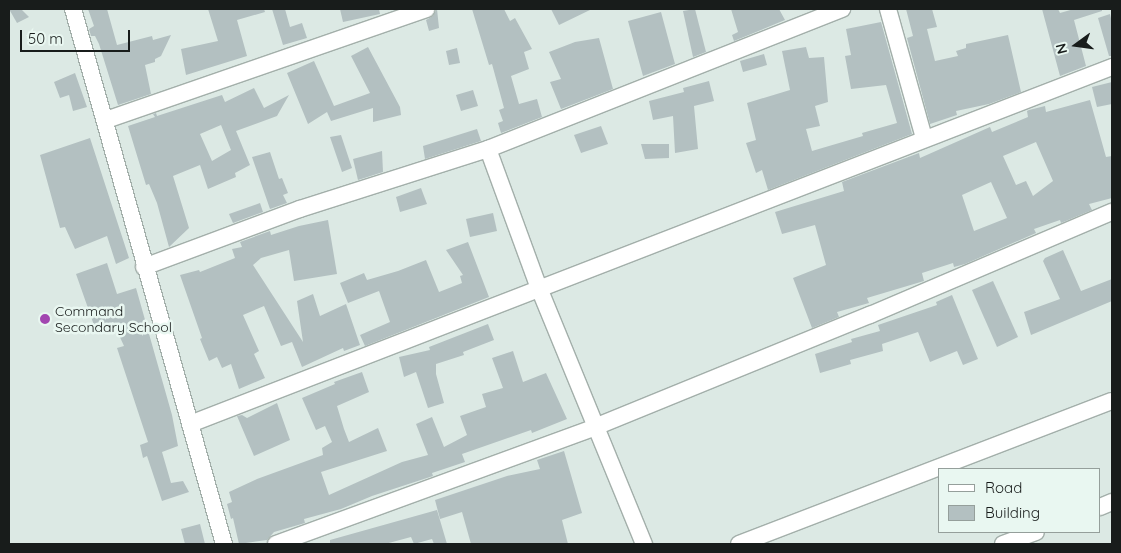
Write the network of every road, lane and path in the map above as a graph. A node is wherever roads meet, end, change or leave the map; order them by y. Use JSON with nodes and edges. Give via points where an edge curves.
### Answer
{"nodes":[{"id":1,"x":73,"y":9,"type":"edge"},
{"id":2,"x":426,"y":9,"type":"edge"},
{"id":3,"x":842,"y":9,"type":"edge"},
{"id":4,"x":888,"y":9,"type":"edge"},
{"id":5,"x":1112,"y":66,"type":"edge"},
{"id":6,"x":106,"y":120,"type":"junction"},
{"id":7,"x":924,"y":138,"type":"junction"},
{"id":8,"x":488,"y":149,"type":"junction"},
{"id":9,"x":1112,"y":212,"type":"edge"},
{"id":10,"x":144,"y":267,"type":"junction"},
{"id":11,"x":538,"y":288,"type":"junction"},
{"id":12,"x":1112,"y":402,"type":"edge"},
{"id":13,"x":190,"y":424,"type":"junction"},
{"id":14,"x":595,"y":427,"type":"junction"},
{"id":15,"x":938,"y":468,"type":"edge"},
{"id":16,"x":939,"y":468,"type":"edge"},
{"id":17,"x":1033,"y":533,"type":"edge"},
{"id":18,"x":224,"y":544,"type":"edge"},
{"id":19,"x":276,"y":544,"type":"edge"},
{"id":20,"x":644,"y":544,"type":"edge"},
{"id":21,"x":739,"y":544,"type":"edge"},
{"id":22,"x":1003,"y":544,"type":"edge"}],
"edges":[{"from":1,"to":6,"type":"street"},
{"from":2,"to":6,"type":"street"},
{"from":3,"to":8,"type":"street"},
{"from":4,"to":7,"type":"street"},
{"from":5,"to":7,"type":"street"},
{"from":6,"to":10,"type":"street"},
{"from":7,"to":11,"type":"street"},
{"from":8,"to":10,"type":"street","via":[[300,209]]},
{"from":8,"to":11,"type":"street"},
{"from":9,"to":14,"type":"street"},
{"from":10,"to":13,"type":"street"},
{"from":11,"to":13,"type":"street"},
{"from":11,"to":14,"type":"street"},
{"from":12,"to":16,"type":"street"},
{"from":13,"to":18,"type":"street"},
{"from":14,"to":19,"type":"street"},
{"from":14,"to":20,"type":"street"},
{"from":15,"to":21,"type":"street"},
{"from":17,"to":22,"type":"street"}]}
